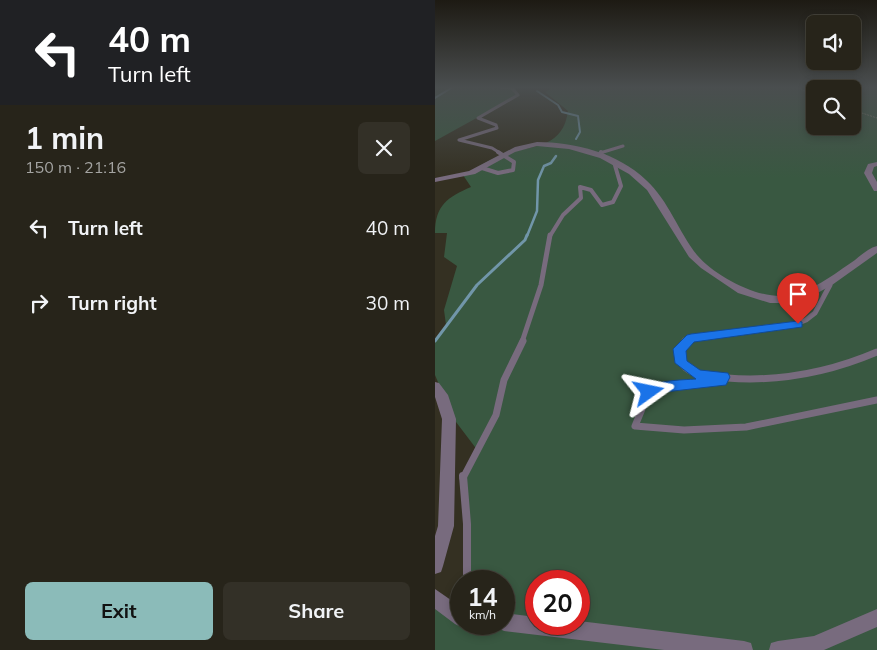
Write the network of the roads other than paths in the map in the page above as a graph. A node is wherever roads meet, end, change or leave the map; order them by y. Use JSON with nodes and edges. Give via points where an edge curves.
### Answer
{"nodes":[{"id":1,"x":479,"y":117,"type":"edge"},
{"id":2,"x":623,"y":146,"type":"dead end"},
{"id":3,"x":503,"y":154,"type":"junction"},
{"id":4,"x":616,"y":164,"type":"junction"},
{"id":5,"x":877,"y":164,"type":"edge"},
{"id":6,"x":482,"y":168,"type":"junction"},
{"id":7,"x":435,"y":180,"type":"edge"},
{"id":8,"x":877,"y":190,"type":"edge"},
{"id":9,"x":877,"y":249,"type":"edge"},
{"id":10,"x":826,"y":282,"type":"junction"},
{"id":11,"x":877,"y":352,"type":"edge"},
{"id":12,"x":724,"y":377,"type":"junction"},
{"id":13,"x":435,"y":387,"type":"edge"},
{"id":14,"x":877,"y":400,"type":"edge"},
{"id":15,"x":435,"y":566,"type":"edge"},
{"id":16,"x":467,"y":570,"type":"edge"},
{"id":17,"x":435,"y":598,"type":"edge"},
{"id":18,"x":450,"y":610,"type":"edge"},
{"id":19,"x":877,"y":618,"type":"edge"},
{"id":20,"x":515,"y":623,"type":"edge"},
{"id":21,"x":744,"y":650,"type":"edge"},
{"id":22,"x":778,"y":650,"type":"edge"}],
"edges":[{"from":1,"to":3,"type":"lane","via":[[497,128],[459,140]]},
{"from":2,"to":4,"type":"lane","via":[[606,149],[600,154]]},
{"from":3,"to":4,"type":"street","via":[[524,146],[556,143]]},
{"from":3,"to":6,"type":"street"},
{"from":3,"to":6,"type":"lane","via":[[514,162],[513,170],[496,173]]},
{"from":4,"to":10,"type":"street","via":[[651,189],[694,257],[741,290],[766,298],[790,299]]},
{"from":4,"to":16,"type":"lane","via":[[621,186],[613,202],[602,205],[595,193],[580,187],[581,198],[563,215],[550,235],[541,285],[525,336],[503,380],[496,415],[463,475]]},
{"from":5,"to":8,"type":"street","via":[[871,166],[868,173]]},
{"from":6,"to":7,"type":"street"},
{"from":9,"to":10,"type":"street"},
{"from":10,"to":12,"type":"lane","via":[[830,285],[825,289],[819,309],[803,322],[704,335],[691,338],[682,345],[679,358],[689,370]]},
{"from":11,"to":12,"type":"lane","via":[[797,377]]},
{"from":12,"to":14,"type":"lane","via":[[721,381],[653,389],[635,426],[685,430],[747,427]]},
{"from":13,"to":15,"type":"street","via":[[449,419],[449,486],[446,526]]},
{"from":17,"to":18,"type":"street"},
{"from":19,"to":22,"type":"street","via":[[814,644]]},
{"from":20,"to":21,"type":"street"}]}
